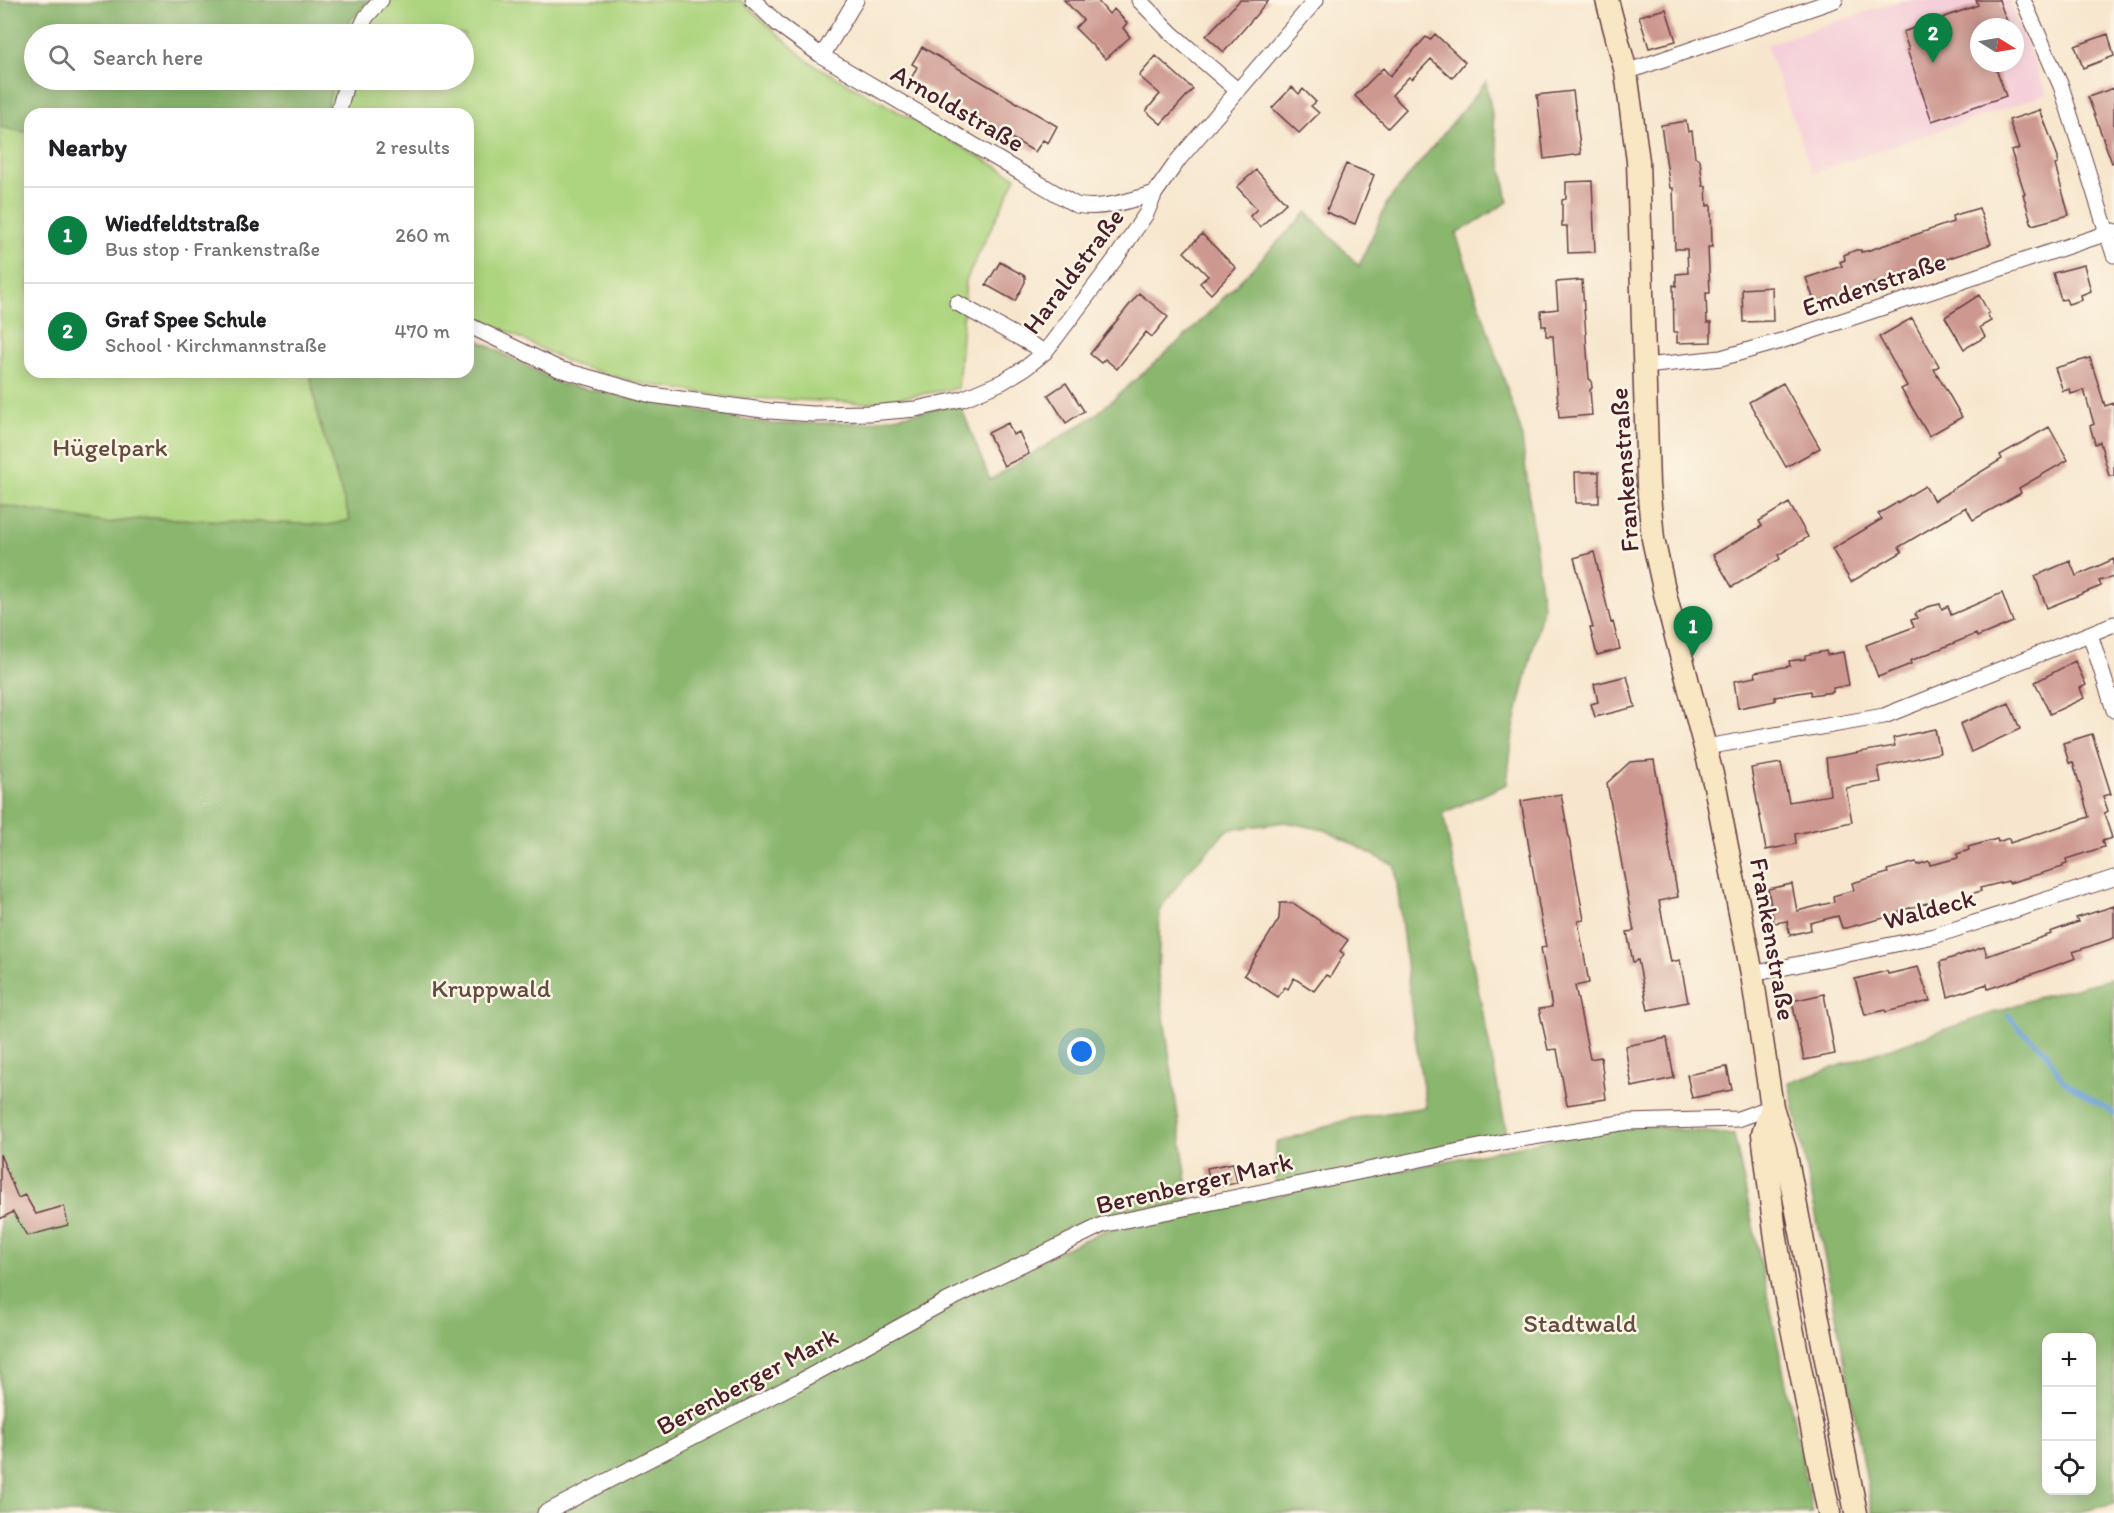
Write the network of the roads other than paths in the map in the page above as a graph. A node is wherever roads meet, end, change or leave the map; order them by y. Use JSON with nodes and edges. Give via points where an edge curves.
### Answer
{"nodes":[{"id":1,"x":381,"y":0,"type":"edge"},
{"id":2,"x":753,"y":0,"type":"edge"},
{"id":3,"x":856,"y":0,"type":"edge"},
{"id":4,"x":1139,"y":0,"type":"edge"},
{"id":5,"x":1316,"y":0,"type":"edge"},
{"id":6,"x":1607,"y":0,"type":"edge"},
{"id":7,"x":1835,"y":0,"type":"edge"},
{"id":8,"x":2023,"y":0,"type":"edge"},
{"id":9,"x":363,"y":24,"type":"edge"},
{"id":10,"x":822,"y":56,"type":"junction"},
{"id":11,"x":1626,"y":72,"type":"junction"},
{"id":12,"x":344,"y":90,"type":"edge"},
{"id":13,"x":1238,"y":91,"type":"junction"},
{"id":14,"x":340,"y":108,"type":"edge"},
{"id":15,"x":1155,"y":193,"type":"junction"},
{"id":16,"x":2111,"y":232,"type":"edge"},
{"id":17,"x":2114,"y":255,"type":"edge"},
{"id":18,"x":957,"y":303,"type":"dead end"},
{"id":19,"x":474,"y":328,"type":"edge"},
{"id":20,"x":1045,"y":352,"type":"junction"},
{"id":21,"x":1646,"y":366,"type":"junction"},
{"id":22,"x":2114,"y":624,"type":"edge"},
{"id":23,"x":2090,"y":634,"type":"junction"},
{"id":24,"x":2114,"y":711,"type":"edge"},
{"id":25,"x":1706,"y":747,"type":"junction"},
{"id":26,"x":2114,"y":878,"type":"edge"},
{"id":27,"x":1752,"y":974,"type":"junction"},
{"id":28,"x":1772,"y":1107,"type":"junction"},
{"id":29,"x":545,"y":1513,"type":"edge"},
{"id":30,"x":1829,"y":1513,"type":"edge"},
{"id":31,"x":1856,"y":1513,"type":"edge"}],
"edges":[{"from":1,"to":9,"type":"street"},
{"from":2,"to":10,"type":"street","name":"Arnoldstraße","via":[[779,25]]},
{"from":3,"to":10,"type":"street"},
{"from":4,"to":13,"type":"street"},
{"from":5,"to":13,"type":"street","name":"Haraldstraße"},
{"from":6,"to":11,"type":"main road","name":"Frankenstraße"},
{"from":7,"to":11,"type":"street"},
{"from":8,"to":16,"type":"street","via":[[2061,86]]},
{"from":10,"to":15,"type":"street","name":"Arnoldstraße","via":[[1076,205],[1105,207]]},
{"from":11,"to":21,"type":"main road","name":"Frankenstraße","via":[[1638,161]]},
{"from":12,"to":14,"type":"street"},
{"from":13,"to":15,"type":"street","name":"Haraldstraße"},
{"from":15,"to":20,"type":"street","name":"Haraldstraße","via":[[1146,214],[1116,258]]},
{"from":16,"to":17,"type":"street"},
{"from":16,"to":21,"type":"street","name":"Emdenstraße","via":[[1781,341],[1721,358]]},
{"from":18,"to":20,"type":"street"},
{"from":19,"to":20,"type":"street","name":"Haraldstraße","via":[[559,369],[651,395],[813,414],[870,413],[962,399],[1002,382]]},
{"from":21,"to":25,"type":"main road","name":"Frankenstraße","via":[[1653,538]]},
{"from":22,"to":23,"type":"street"},
{"from":23,"to":24,"type":"street"},
{"from":23,"to":25,"type":"street","via":[[1884,716]]},
{"from":25,"to":27,"type":"main road","name":"Frankenstraße"},
{"from":26,"to":27,"type":"street","name":"Waldeck","via":[[1934,936]]},
{"from":27,"to":28,"type":"main road","name":"Frankenstraße"},
{"from":28,"to":29,"type":"street","name":"Berenberger Mark","via":[[1738,1119],[1627,1122],[1508,1141],[1102,1225],[941,1304]]},
{"from":28,"to":30,"type":"main road","name":"Frankenstraße","via":[[1763,1134],[1775,1232]]},
{"from":28,"to":31,"type":"main road","name":"Frankenstraße","via":[[1785,1150]]}]}
